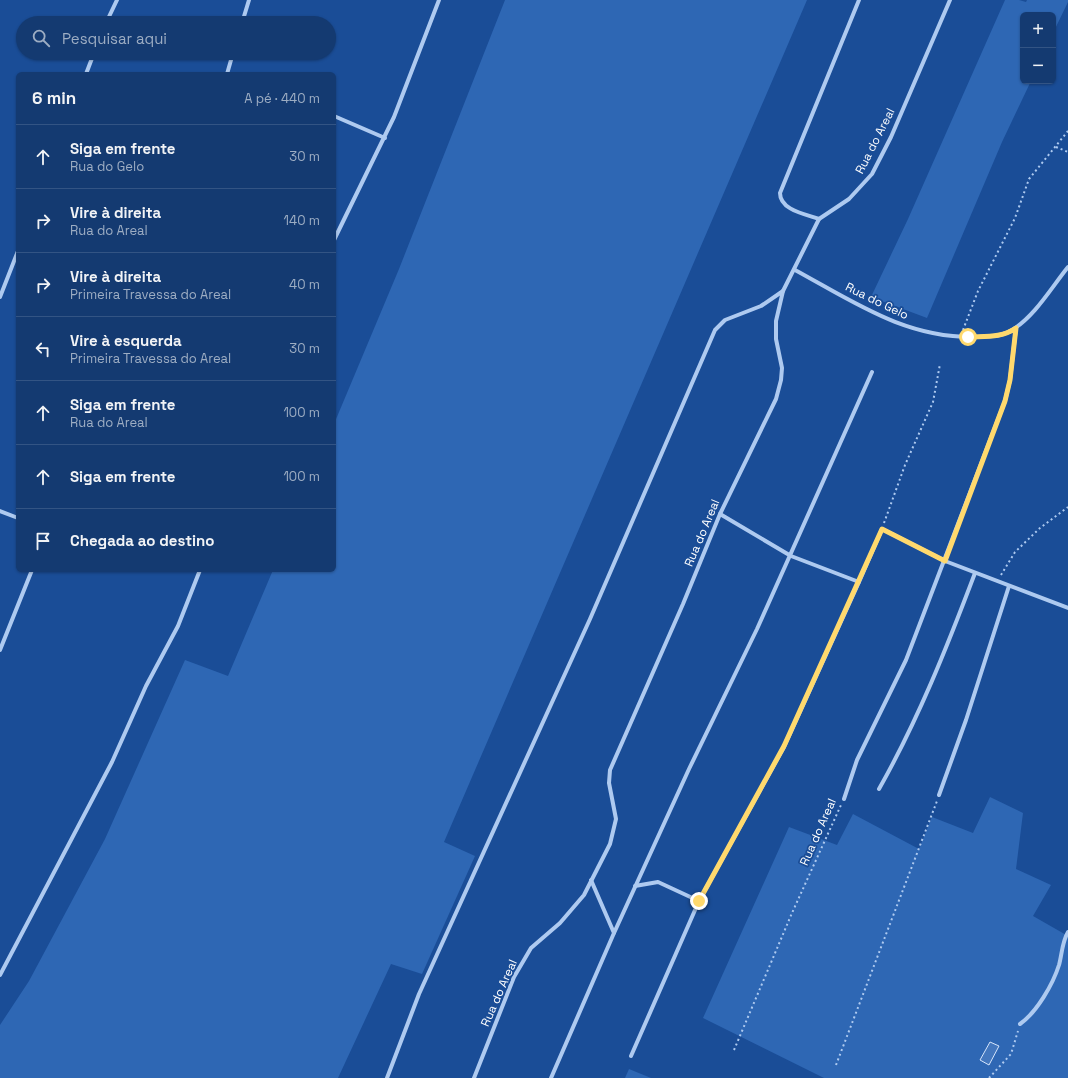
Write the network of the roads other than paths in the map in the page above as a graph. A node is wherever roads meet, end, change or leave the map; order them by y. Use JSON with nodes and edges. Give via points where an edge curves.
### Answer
{"nodes":[{"id":1,"x":117,"y":0,"type":"edge"},
{"id":2,"x":248,"y":0,"type":"edge"},
{"id":3,"x":439,"y":0,"type":"edge"},
{"id":4,"x":859,"y":0,"type":"edge"},
{"id":5,"x":950,"y":0,"type":"edge"},
{"id":6,"x":109,"y":16,"type":"edge"},
{"id":7,"x":244,"y":16,"type":"edge"},
{"id":8,"x":91,"y":60,"type":"edge"},
{"id":9,"x":231,"y":60,"type":"edge"},
{"id":10,"x":87,"y":72,"type":"edge"},
{"id":11,"x":228,"y":72,"type":"edge"},
{"id":12,"x":336,"y":117,"type":"edge"},
{"id":13,"x":385,"y":138,"type":"junction"},
{"id":14,"x":819,"y":219,"type":"junction"},
{"id":15,"x":336,"y":236,"type":"edge"},
{"id":16,"x":16,"y":256,"type":"edge"},
{"id":17,"x":1068,"y":267,"type":"edge"},
{"id":18,"x":794,"y":270,"type":"junction"},
{"id":19,"x":783,"y":291,"type":"junction"},
{"id":20,"x":0,"y":297,"type":"edge"},
{"id":21,"x":1016,"y":328,"type":"junction"},
{"id":22,"x":872,"y":372,"type":"dead end"},
{"id":23,"x":0,"y":511,"type":"edge"},
{"id":24,"x":720,"y":514,"type":"junction"},
{"id":25,"x":16,"y":517,"type":"edge"},
{"id":26,"x":791,"y":556,"type":"junction"},
{"id":27,"x":945,"y":561,"type":"junction"},
{"id":28,"x":31,"y":572,"type":"edge"},
{"id":29,"x":199,"y":572,"type":"edge"},
{"id":30,"x":975,"y":573,"type":"junction"},
{"id":31,"x":859,"y":582,"type":"junction"},
{"id":32,"x":1008,"y":586,"type":"junction"},
{"id":33,"x":1068,"y":608,"type":"edge"},
{"id":34,"x":0,"y":650,"type":"edge"},
{"id":35,"x":879,"y":789,"type":"dead end"},
{"id":36,"x":939,"y":795,"type":"road end"},
{"id":37,"x":844,"y":798,"type":"road end"},
{"id":38,"x":591,"y":880,"type":"junction"},
{"id":39,"x":635,"y":886,"type":"junction"},
{"id":40,"x":699,"y":901,"type":"junction"},
{"id":41,"x":1068,"y":932,"type":"edge"},
{"id":42,"x":614,"y":933,"type":"junction"},
{"id":43,"x":0,"y":975,"type":"edge"},
{"id":44,"x":1020,"y":1024,"type":"road end"},
{"id":45,"x":631,"y":1056,"type":"dead end"},
{"id":46,"x":388,"y":1078,"type":"edge"},
{"id":47,"x":474,"y":1078,"type":"edge"},
{"id":48,"x":551,"y":1078,"type":"edge"}],
"edges":[{"from":1,"to":6,"type":"street"},
{"from":2,"to":7,"type":"street"},
{"from":3,"to":13,"type":"street"},
{"from":4,"to":14,"type":"street","via":[[780,193],[781,200],[786,206]]},
{"from":5,"to":14,"type":"street","name":"Rua do Areal","via":[[891,137],[872,174],[849,199]]},
{"from":8,"to":10,"type":"street"},
{"from":9,"to":11,"type":"street"},
{"from":12,"to":13,"type":"street"},
{"from":13,"to":15,"type":"street"},
{"from":14,"to":18,"type":"street","name":"Rua do Areal"},
{"from":16,"to":20,"type":"street"},
{"from":17,"to":21,"type":"street","name":"Rua do Gelo","via":[[1028,318]]},
{"from":18,"to":19,"type":"street","name":"Rua do Areal"},
{"from":18,"to":21,"type":"street","name":"Rua do Gelo","via":[[890,322],[920,332],[961,337],[997,336]]},
{"from":19,"to":24,"type":"street","name":"Rua do Areal","via":[[776,330],[782,368],[776,398]]},
{"from":19,"to":46,"type":"street","via":[[761,306],[725,320],[715,330],[586,626],[419,994]]},
{"from":21,"to":27,"type":"street","name":"Rua do Areal","via":[[1005,401]]},
{"from":22,"to":26,"type":"street"},
{"from":23,"to":25,"type":"street"},
{"from":24,"to":26,"type":"street"},
{"from":24,"to":38,"type":"street","name":"Rua do Areal","via":[[610,770],[609,783],[616,819],[610,844]]},
{"from":26,"to":31,"type":"street"},
{"from":26,"to":39,"type":"street"},
{"from":27,"to":30,"type":"street"},
{"from":27,"to":31,"type":"street","via":[[882,529]]},
{"from":27,"to":37,"type":"street","name":"Rua do Areal","via":[[906,660],[857,760]]},
{"from":28,"to":34,"type":"street"},
{"from":29,"to":43,"type":"street","via":[[178,626],[146,686],[112,762]]},
{"from":30,"to":32,"type":"street"},
{"from":30,"to":35,"type":"street","via":[[944,655],[902,748]]},
{"from":31,"to":40,"type":"street","via":[[784,746]]},
{"from":32,"to":33,"type":"street"},
{"from":32,"to":36,"type":"street","via":[[966,720]]},
{"from":38,"to":42,"type":"street"},
{"from":38,"to":47,"type":"street","name":"Rua do Areal","via":[[584,895],[570,913],[531,948],[514,977]]},
{"from":39,"to":40,"type":"street","via":[[658,882]]},
{"from":39,"to":42,"type":"street"},
{"from":40,"to":45,"type":"street"},
{"from":41,"to":44,"type":"street","via":[[1058,966],[1041,1001]]},
{"from":42,"to":48,"type":"street"}]}
